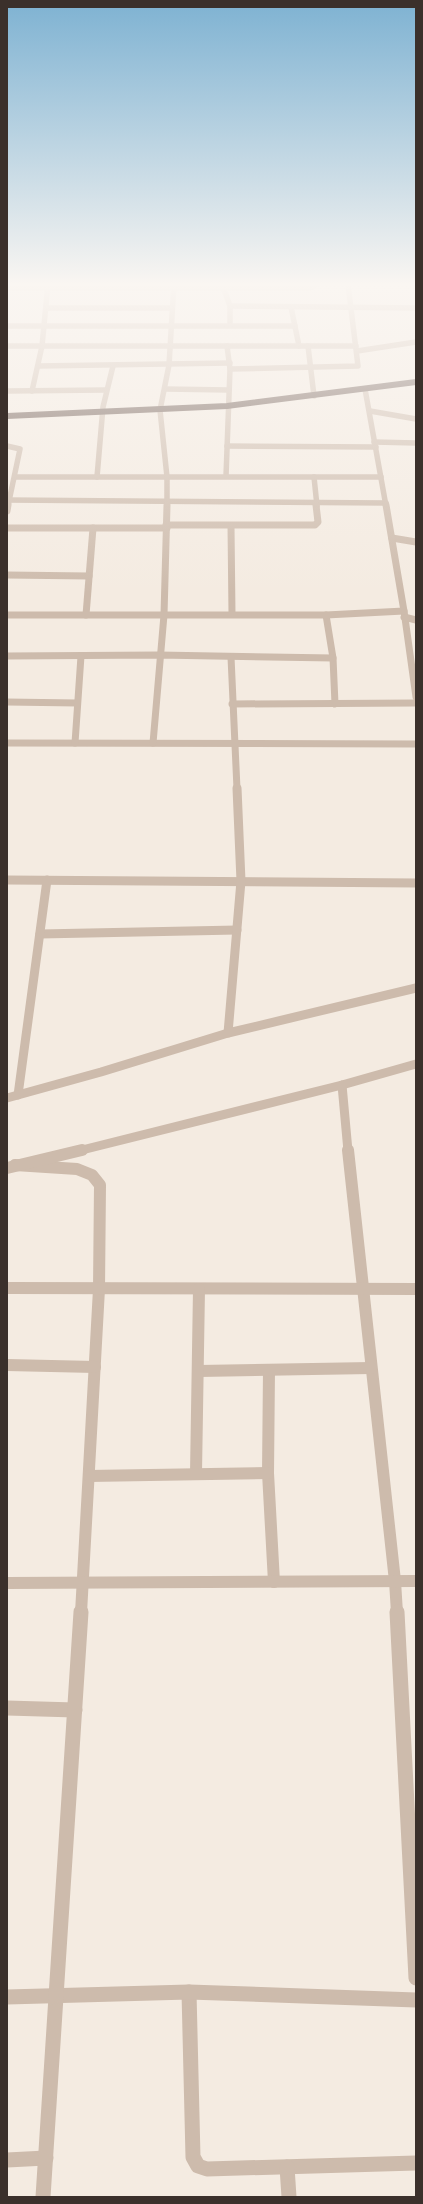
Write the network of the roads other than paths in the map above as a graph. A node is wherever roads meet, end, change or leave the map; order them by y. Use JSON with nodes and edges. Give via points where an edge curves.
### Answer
{"nodes":[{"id":1,"x":33,"y":387,"type":"edge"},
{"id":2,"x":106,"y":387,"type":"edge"},
{"id":3,"x":229,"y":387,"type":"edge"},
{"id":4,"x":313,"y":387,"type":"edge"},
{"id":5,"x":381,"y":387,"type":"edge"},
{"id":6,"x":165,"y":388,"type":"joint"},
{"id":7,"x":365,"y":389,"type":"junction"},
{"id":8,"x":105,"y":390,"type":"junction"},
{"id":9,"x":229,"y":390,"type":"junction"},
{"id":10,"x":7,"y":391,"type":"edge"},
{"id":11,"x":32,"y":391,"type":"junction"},
{"id":12,"x":314,"y":396,"type":"junction"},
{"id":13,"x":227,"y":406,"type":"junction"},
{"id":14,"x":160,"y":410,"type":"junction"},
{"id":15,"x":370,"y":411,"type":"junction"},
{"id":16,"x":100,"y":413,"type":"junction"},
{"id":17,"x":7,"y":416,"type":"edge"},
{"id":18,"x":416,"y":420,"type":"edge"},
{"id":19,"x":416,"y":443,"type":"edge"},
{"id":20,"x":375,"y":445,"type":"junction"},
{"id":21,"x":7,"y":446,"type":"edge"},
{"id":22,"x":227,"y":446,"type":"junction"},
{"id":23,"x":226,"y":476,"type":"junction"},
{"id":24,"x":15,"y":477,"type":"junction"},
{"id":25,"x":97,"y":477,"type":"junction"},
{"id":26,"x":167,"y":477,"type":"junction"},
{"id":27,"x":314,"y":477,"type":"junction"},
{"id":28,"x":381,"y":477,"type":"junction"},
{"id":29,"x":8,"y":500,"type":"edge"},
{"id":30,"x":166,"y":500,"type":"junction"},
{"id":31,"x":317,"y":502,"type":"junction"},
{"id":32,"x":386,"y":503,"type":"junction"},
{"id":33,"x":7,"y":511,"type":"edge"},
{"id":34,"x":166,"y":526,"type":"junction"},
{"id":35,"x":231,"y":526,"type":"junction"},
{"id":36,"x":7,"y":528,"type":"edge"},
{"id":37,"x":93,"y":528,"type":"junction"},
{"id":38,"x":392,"y":538,"type":"junction"},
{"id":39,"x":416,"y":542,"type":"edge"},
{"id":40,"x":7,"y":575,"type":"edge"},
{"id":41,"x":89,"y":576,"type":"junction"},
{"id":42,"x":232,"y":614,"type":"junction"},
{"id":43,"x":404,"y":614,"type":"junction"},
{"id":44,"x":7,"y":615,"type":"edge"},
{"id":45,"x":86,"y":615,"type":"junction"},
{"id":46,"x":164,"y":615,"type":"junction"},
{"id":47,"x":326,"y":615,"type":"junction"},
{"id":48,"x":416,"y":620,"type":"edge"},
{"id":49,"x":159,"y":655,"type":"junction"},
{"id":50,"x":7,"y":656,"type":"edge"},
{"id":51,"x":81,"y":656,"type":"junction"},
{"id":52,"x":231,"y":657,"type":"junction"},
{"id":53,"x":333,"y":658,"type":"junction"},
{"id":54,"x":416,"y":697,"type":"edge"},
{"id":55,"x":7,"y":702,"type":"edge"},
{"id":56,"x":77,"y":703,"type":"junction"},
{"id":57,"x":232,"y":704,"type":"junction"},
{"id":58,"x":335,"y":704,"type":"junction"},
{"id":59,"x":416,"y":704,"type":"edge"},
{"id":60,"x":7,"y":743,"type":"edge"},
{"id":61,"x":75,"y":743,"type":"junction"},
{"id":62,"x":153,"y":743,"type":"junction"},
{"id":63,"x":235,"y":743,"type":"junction"},
{"id":64,"x":416,"y":744,"type":"edge"},
{"id":65,"x":7,"y":880,"type":"edge"},
{"id":66,"x":47,"y":880,"type":"junction"},
{"id":67,"x":241,"y":881,"type":"junction"},
{"id":68,"x":416,"y":883,"type":"edge"},
{"id":69,"x":237,"y":930,"type":"junction"},
{"id":70,"x":40,"y":934,"type":"junction"},
{"id":71,"x":416,"y":988,"type":"edge"},
{"id":72,"x":228,"y":1033,"type":"junction"},
{"id":73,"x":416,"y":1064,"type":"edge"},
{"id":74,"x":342,"y":1085,"type":"junction"},
{"id":75,"x":18,"y":1094,"type":"junction"},
{"id":76,"x":7,"y":1098,"type":"edge"},
{"id":77,"x":11,"y":1166,"type":"edge"},
{"id":78,"x":7,"y":1288,"type":"edge"},
{"id":79,"x":362,"y":1288,"type":"junction"},
{"id":80,"x":99,"y":1289,"type":"junction"},
{"id":81,"x":199,"y":1289,"type":"junction"},
{"id":82,"x":416,"y":1289,"type":"edge"},
{"id":83,"x":7,"y":1365,"type":"edge"},
{"id":84,"x":95,"y":1367,"type":"junction"},
{"id":85,"x":371,"y":1368,"type":"junction"},
{"id":86,"x":268,"y":1370,"type":"junction"},
{"id":87,"x":199,"y":1371,"type":"junction"},
{"id":88,"x":196,"y":1473,"type":"junction"},
{"id":89,"x":268,"y":1474,"type":"junction"},
{"id":90,"x":89,"y":1476,"type":"junction"},
{"id":91,"x":395,"y":1581,"type":"junction"},
{"id":92,"x":416,"y":1581,"type":"edge"},
{"id":93,"x":274,"y":1582,"type":"junction"},
{"id":94,"x":7,"y":1583,"type":"edge"},
{"id":95,"x":83,"y":1584,"type":"junction"},
{"id":96,"x":7,"y":1708,"type":"edge"},
{"id":97,"x":75,"y":1710,"type":"junction"},
{"id":98,"x":416,"y":1978,"type":"edge"},
{"id":99,"x":189,"y":1992,"type":"junction"},
{"id":100,"x":7,"y":1996,"type":"edge"},
{"id":101,"x":56,"y":1997,"type":"junction"},
{"id":102,"x":416,"y":2000,"type":"edge"},
{"id":103,"x":46,"y":2158,"type":"junction"},
{"id":104,"x":7,"y":2160,"type":"edge"},
{"id":105,"x":416,"y":2163,"type":"edge"},
{"id":106,"x":287,"y":2167,"type":"junction"},
{"id":107,"x":43,"y":2197,"type":"edge"},
{"id":108,"x":289,"y":2197,"type":"edge"}],
"edges":[{"from":1,"to":11,"type":"street"},
{"from":2,"to":8,"type":"street"},
{"from":3,"to":9,"type":"street"},
{"from":4,"to":12,"type":"street"},
{"from":5,"to":7,"type":"highway"},
{"from":6,"to":9,"type":"street"},
{"from":6,"to":14,"type":"street"},
{"from":7,"to":12,"type":"highway"},
{"from":7,"to":15,"type":"street"},
{"from":8,"to":11,"type":"street"},
{"from":8,"to":16,"type":"street"},
{"from":9,"to":13,"type":"street"},
{"from":10,"to":11,"type":"street"},
{"from":12,"to":13,"type":"highway"},
{"from":13,"to":14,"type":"highway"},
{"from":13,"to":22,"type":"street"},
{"from":14,"to":16,"type":"highway"},
{"from":14,"to":26,"type":"street"},
{"from":15,"to":18,"type":"street"},
{"from":15,"to":20,"type":"street"},
{"from":16,"to":17,"type":"highway"},
{"from":16,"to":25,"type":"street"},
{"from":19,"to":20,"type":"street"},
{"from":20,"to":22,"type":"street"},
{"from":20,"to":28,"type":"street"},
{"from":21,"to":24,"type":"street","via":[[20,449]]},
{"from":22,"to":23,"type":"street"},
{"from":23,"to":26,"type":"street"},
{"from":23,"to":27,"type":"street"},
{"from":24,"to":25,"type":"street"},
{"from":24,"to":29,"type":"street"},
{"from":25,"to":26,"type":"street"},
{"from":26,"to":30,"type":"street"},
{"from":27,"to":28,"type":"street"},
{"from":27,"to":31,"type":"street"},
{"from":28,"to":32,"type":"street"},
{"from":29,"to":30,"type":"street"},
{"from":29,"to":33,"type":"street"},
{"from":30,"to":31,"type":"street"},
{"from":30,"to":34,"type":"street"},
{"from":31,"to":32,"type":"street"},
{"from":31,"to":35,"type":"street","via":[[318,522],[315,525]]},
{"from":32,"to":38,"type":"street"},
{"from":34,"to":35,"type":"street"},
{"from":34,"to":37,"type":"street"},
{"from":34,"to":46,"type":"street"},
{"from":35,"to":42,"type":"street"},
{"from":36,"to":37,"type":"street"},
{"from":37,"to":41,"type":"street"},
{"from":38,"to":39,"type":"street"},
{"from":38,"to":43,"type":"street"},
{"from":40,"to":41,"type":"street"},
{"from":41,"to":45,"type":"street"},
{"from":42,"to":46,"type":"street"},
{"from":42,"to":47,"type":"street"},
{"from":43,"to":47,"type":"street"},
{"from":43,"to":48,"type":"street"},
{"from":43,"to":54,"type":"street"},
{"from":44,"to":45,"type":"street"},
{"from":45,"to":46,"type":"street"},
{"from":46,"to":49,"type":"street"},
{"from":47,"to":53,"type":"street"},
{"from":49,"to":51,"type":"street"},
{"from":49,"to":52,"type":"street"},
{"from":49,"to":62,"type":"street"},
{"from":50,"to":51,"type":"street"},
{"from":51,"to":56,"type":"street"},
{"from":52,"to":53,"type":"street"},
{"from":52,"to":57,"type":"street"},
{"from":53,"to":58,"type":"street"},
{"from":55,"to":56,"type":"street"},
{"from":56,"to":61,"type":"street"},
{"from":57,"to":58,"type":"street"},
{"from":57,"to":63,"type":"street"},
{"from":58,"to":59,"type":"street"},
{"from":60,"to":61,"type":"street"},
{"from":61,"to":62,"type":"street"},
{"from":62,"to":63,"type":"street"},
{"from":63,"to":64,"type":"street"},
{"from":63,"to":67,"type":"street"},
{"from":65,"to":66,"type":"street"},
{"from":66,"to":67,"type":"street"},
{"from":66,"to":70,"type":"street"},
{"from":67,"to":68,"type":"street"},
{"from":67,"to":69,"type":"street"},
{"from":69,"to":70,"type":"street"},
{"from":69,"to":72,"type":"street"},
{"from":70,"to":75,"type":"street"},
{"from":71,"to":72,"type":"street"},
{"from":72,"to":75,"type":"street","via":[[101,1072]]},
{"from":73,"to":74,"type":"street"},
{"from":74,"to":77,"type":"street"},
{"from":74,"to":79,"type":"street"},
{"from":75,"to":76,"type":"street"},
{"from":77,"to":80,"type":"street","via":[[77,1169],[92,1175],[100,1185]]},
{"from":78,"to":80,"type":"street"},
{"from":79,"to":81,"type":"street"},
{"from":79,"to":82,"type":"street"},
{"from":79,"to":85,"type":"street"},
{"from":80,"to":81,"type":"street"},
{"from":80,"to":84,"type":"street"},
{"from":81,"to":87,"type":"street"},
{"from":83,"to":84,"type":"street"},
{"from":84,"to":90,"type":"street"},
{"from":85,"to":86,"type":"street"},
{"from":85,"to":91,"type":"street"},
{"from":86,"to":87,"type":"street"},
{"from":86,"to":89,"type":"street"},
{"from":87,"to":88,"type":"street"},
{"from":88,"to":89,"type":"street"},
{"from":88,"to":90,"type":"street"},
{"from":89,"to":93,"type":"street"},
{"from":90,"to":95,"type":"street"},
{"from":91,"to":92,"type":"street"},
{"from":91,"to":93,"type":"street"},
{"from":91,"to":98,"type":"street"},
{"from":93,"to":95,"type":"street"},
{"from":94,"to":95,"type":"street"},
{"from":95,"to":97,"type":"street"},
{"from":96,"to":97,"type":"street"},
{"from":97,"to":101,"type":"street"},
{"from":99,"to":101,"type":"street"},
{"from":99,"to":102,"type":"street"},
{"from":99,"to":106,"type":"street","via":[[193,2157],[198,2166],[207,2169]]},
{"from":100,"to":101,"type":"street"},
{"from":101,"to":103,"type":"street"},
{"from":103,"to":104,"type":"street"},
{"from":103,"to":107,"type":"street"},
{"from":105,"to":106,"type":"street"},
{"from":106,"to":108,"type":"street"}]}
